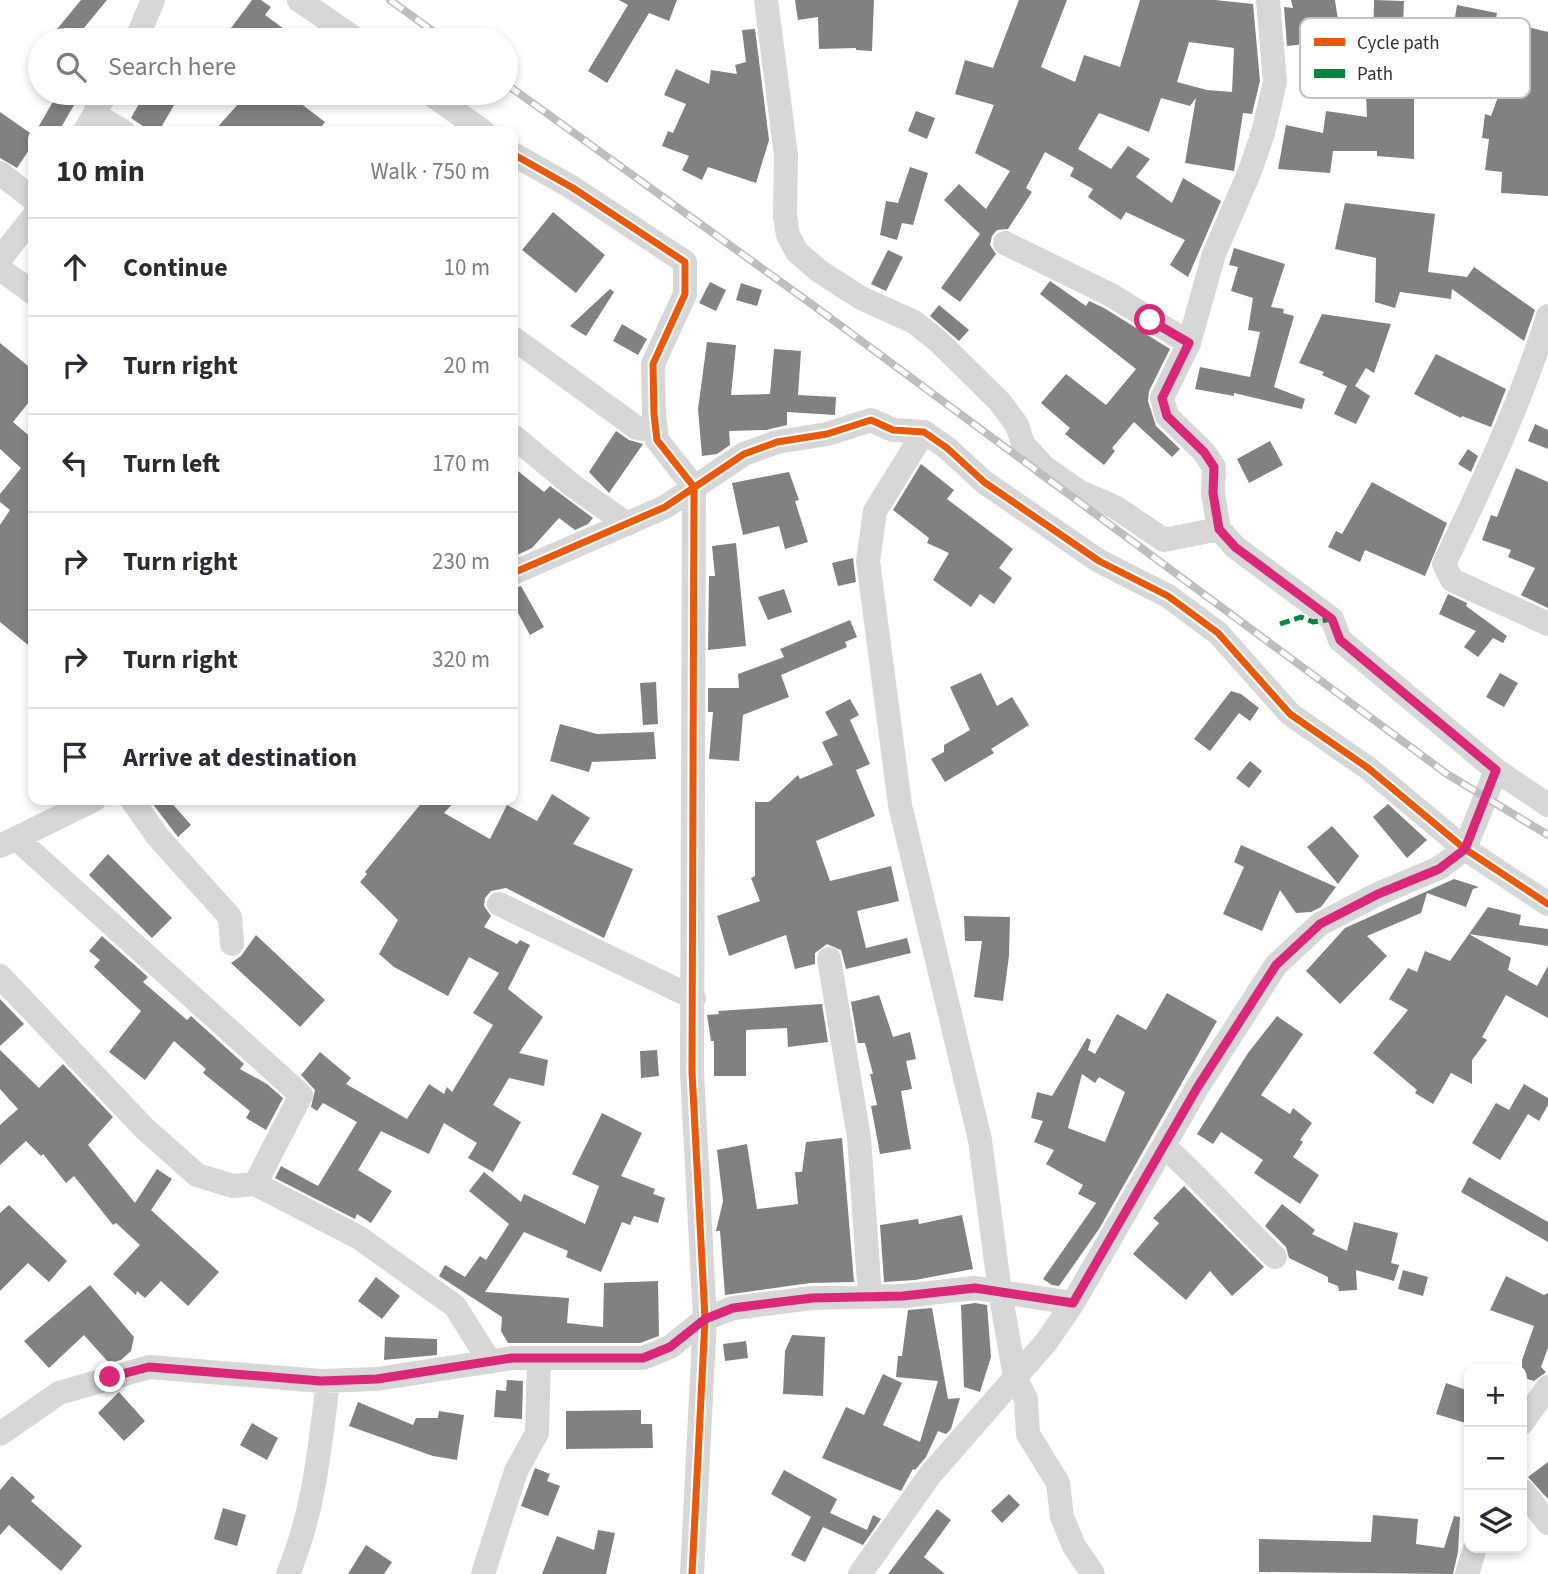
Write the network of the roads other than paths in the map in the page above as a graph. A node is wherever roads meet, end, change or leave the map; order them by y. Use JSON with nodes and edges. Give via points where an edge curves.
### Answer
{"nodes":[{"id":1,"x":153,"y":0,"type":"edge"},
{"id":2,"x":299,"y":0,"type":"edge"},
{"id":3,"x":766,"y":0,"type":"edge"},
{"id":4,"x":1268,"y":0,"type":"edge"},
{"id":5,"x":141,"y":28,"type":"edge"},
{"id":6,"x":340,"y":28,"type":"edge"},
{"id":7,"x":100,"y":105,"type":"edge"},
{"id":8,"x":446,"y":105,"type":"edge"},
{"id":9,"x":90,"y":123,"type":"edge"},
{"id":10,"x":477,"y":126,"type":"edge"},
{"id":11,"x":518,"y":157,"type":"edge"},
{"id":12,"x":0,"y":173,"type":"edge"},
{"id":13,"x":28,"y":195,"type":"edge"},
{"id":14,"x":28,"y":224,"type":"edge"},
{"id":15,"x":1005,"y":243,"type":"dead end"},
{"id":16,"x":0,"y":259,"type":"edge"},
{"id":17,"x":0,"y":269,"type":"edge"},
{"id":18,"x":28,"y":289,"type":"edge"},
{"id":19,"x":1548,"y":316,"type":"edge"},
{"id":20,"x":518,"y":342,"type":"edge"},
{"id":21,"x":1189,"y":343,"type":"junction"},
{"id":22,"x":656,"y":431,"type":"junction"},
{"id":23,"x":924,"y":432,"type":"junction"},
{"id":24,"x":518,"y":440,"type":"edge"},
{"id":25,"x":694,"y":487,"type":"junction"},
{"id":26,"x":627,"y":524,"type":"junction"},
{"id":27,"x":1219,"y":529,"type":"junction"},
{"id":28,"x":518,"y":571,"type":"edge"},
{"id":29,"x":1548,"y":624,"type":"edge"},
{"id":30,"x":1496,"y":770,"type":"junction"},
{"id":31,"x":84,"y":805,"type":"edge"},
{"id":32,"x":136,"y":805,"type":"edge"},
{"id":33,"x":1548,"y":805,"type":"edge"},
{"id":34,"x":8,"y":842,"type":"edge"},
{"id":35,"x":1465,"y":849,"type":"junction"},
{"id":36,"x":499,"y":904,"type":"dead end"},
{"id":37,"x":1548,"y":904,"type":"edge"},
{"id":38,"x":232,"y":944,"type":"dead end"},
{"id":39,"x":829,"y":959,"type":"dead end"},
{"id":40,"x":0,"y":976,"type":"edge"},
{"id":41,"x":694,"y":999,"type":"junction"},
{"id":42,"x":1164,"y":1146,"type":"junction"},
{"id":43,"x":255,"y":1184,"type":"junction"},
{"id":44,"x":1275,"y":1257,"type":"dead end"},
{"id":45,"x":1000,"y":1292,"type":"junction"},
{"id":46,"x":870,"y":1297,"type":"junction"},
{"id":47,"x":1073,"y":1303,"type":"junction"},
{"id":48,"x":705,"y":1319,"type":"junction"},
{"id":49,"x":539,"y":1358,"type":"junction"},
{"id":50,"x":490,"y":1362,"type":"junction"},
{"id":51,"x":1015,"y":1377,"type":"junction"},
{"id":52,"x":328,"y":1381,"type":"junction"},
{"id":53,"x":1548,"y":1387,"type":"edge"},
{"id":54,"x":1527,"y":1416,"type":"edge"},
{"id":55,"x":0,"y":1434,"type":"edge"},
{"id":56,"x":1527,"y":1496,"type":"edge"},
{"id":57,"x":1548,"y":1522,"type":"edge"},
{"id":58,"x":1473,"y":1553,"type":"edge"},
{"id":59,"x":288,"y":1574,"type":"edge"},
{"id":60,"x":483,"y":1574,"type":"edge"},
{"id":61,"x":692,"y":1574,"type":"edge"},
{"id":62,"x":860,"y":1574,"type":"edge"},
{"id":63,"x":1093,"y":1574,"type":"edge"},
{"id":64,"x":1467,"y":1574,"type":"edge"}],
"edges":[{"from":1,"to":5,"type":"street"},
{"from":2,"to":6,"type":"street"},
{"from":3,"to":27,"type":"street","via":[[786,155],[785,216],[797,252],[861,298],[889,308],[937,340],[1000,402],[1017,425],[1023,444],[1062,480],[1115,507],[1164,540]]},
{"from":4,"to":21,"type":"street","via":[[1275,82],[1250,172],[1214,254]]},
{"from":7,"to":9,"type":"street"},
{"from":8,"to":10,"type":"street"},
{"from":11,"to":22,"type":"street","via":[[685,262],[685,294],[653,364]]},
{"from":12,"to":13,"type":"street"},
{"from":14,"to":16,"type":"street"},
{"from":15,"to":21,"type":"street","via":[[1111,295]]},
{"from":17,"to":18,"type":"street"},
{"from":19,"to":29,"type":"street","via":[[1533,366],[1493,462],[1444,564],[1452,580]]},
{"from":20,"to":22,"type":"street","via":[[637,428]]},
{"from":21,"to":27,"type":"street","via":[[1162,398],[1167,416],[1214,467]]},
{"from":22,"to":25,"type":"street","via":[[656,440]]},
{"from":23,"to":25,"type":"street","via":[[893,430],[871,420],[827,434],[777,442],[744,454]]},
{"from":23,"to":35,"type":"street","via":[[984,482],[1099,561],[1168,596],[1218,634],[1290,714],[1368,768]]},
{"from":23,"to":45,"type":"street","via":[[874,510],[868,561],[900,805],[980,1140]]},
{"from":24,"to":26,"type":"street"},
{"from":25,"to":26,"type":"street"},
{"from":25,"to":41,"type":"street"},
{"from":26,"to":28,"type":"street"},
{"from":27,"to":30,"type":"street","via":[[1235,547],[1332,619],[1340,640]]},
{"from":30,"to":33,"type":"street"},
{"from":30,"to":35,"type":"street"},
{"from":31,"to":34,"type":"street"},
{"from":32,"to":38,"type":"street","via":[[230,917]]},
{"from":34,"to":43,"type":"street","via":[[301,1095]]},
{"from":35,"to":37,"type":"street"},
{"from":35,"to":42,"type":"street","via":[[1439,869],[1320,924],[1276,965]]},
{"from":36,"to":41,"type":"street"},
{"from":39,"to":46,"type":"street","via":[[859,1137]]},
{"from":40,"to":43,"type":"street","via":[[144,1128],[197,1175],[233,1186]]},
{"from":41,"to":48,"type":"street","via":[[692,1072]]},
{"from":42,"to":44,"type":"street"},
{"from":42,"to":47,"type":"street"},
{"from":43,"to":50,"type":"street","via":[[358,1237],[455,1306]]},
{"from":45,"to":46,"type":"street","via":[[975,1288]]},
{"from":45,"to":47,"type":"street"},
{"from":45,"to":51,"type":"street"},
{"from":46,"to":48,"type":"street","via":[[812,1298],[733,1308]]},
{"from":47,"to":51,"type":"street"},
{"from":48,"to":49,"type":"street","via":[[670,1347],[643,1358]]},
{"from":48,"to":61,"type":"street"},
{"from":49,"to":50,"type":"street"},
{"from":49,"to":60,"type":"street","via":[[537,1433],[516,1471]]},
{"from":50,"to":52,"type":"street","via":[[377,1379]]},
{"from":51,"to":62,"type":"street","via":[[930,1475]]},
{"from":51,"to":63,"type":"street","via":[[1026,1399],[1028,1434],[1058,1483],[1062,1517]]},
{"from":52,"to":55,"type":"street","via":[[149,1367],[59,1393]]},
{"from":52,"to":59,"type":"street","via":[[318,1468],[302,1540]]},
{"from":53,"to":54,"type":"street"},
{"from":56,"to":57,"type":"street"},
{"from":58,"to":64,"type":"street"}]}
